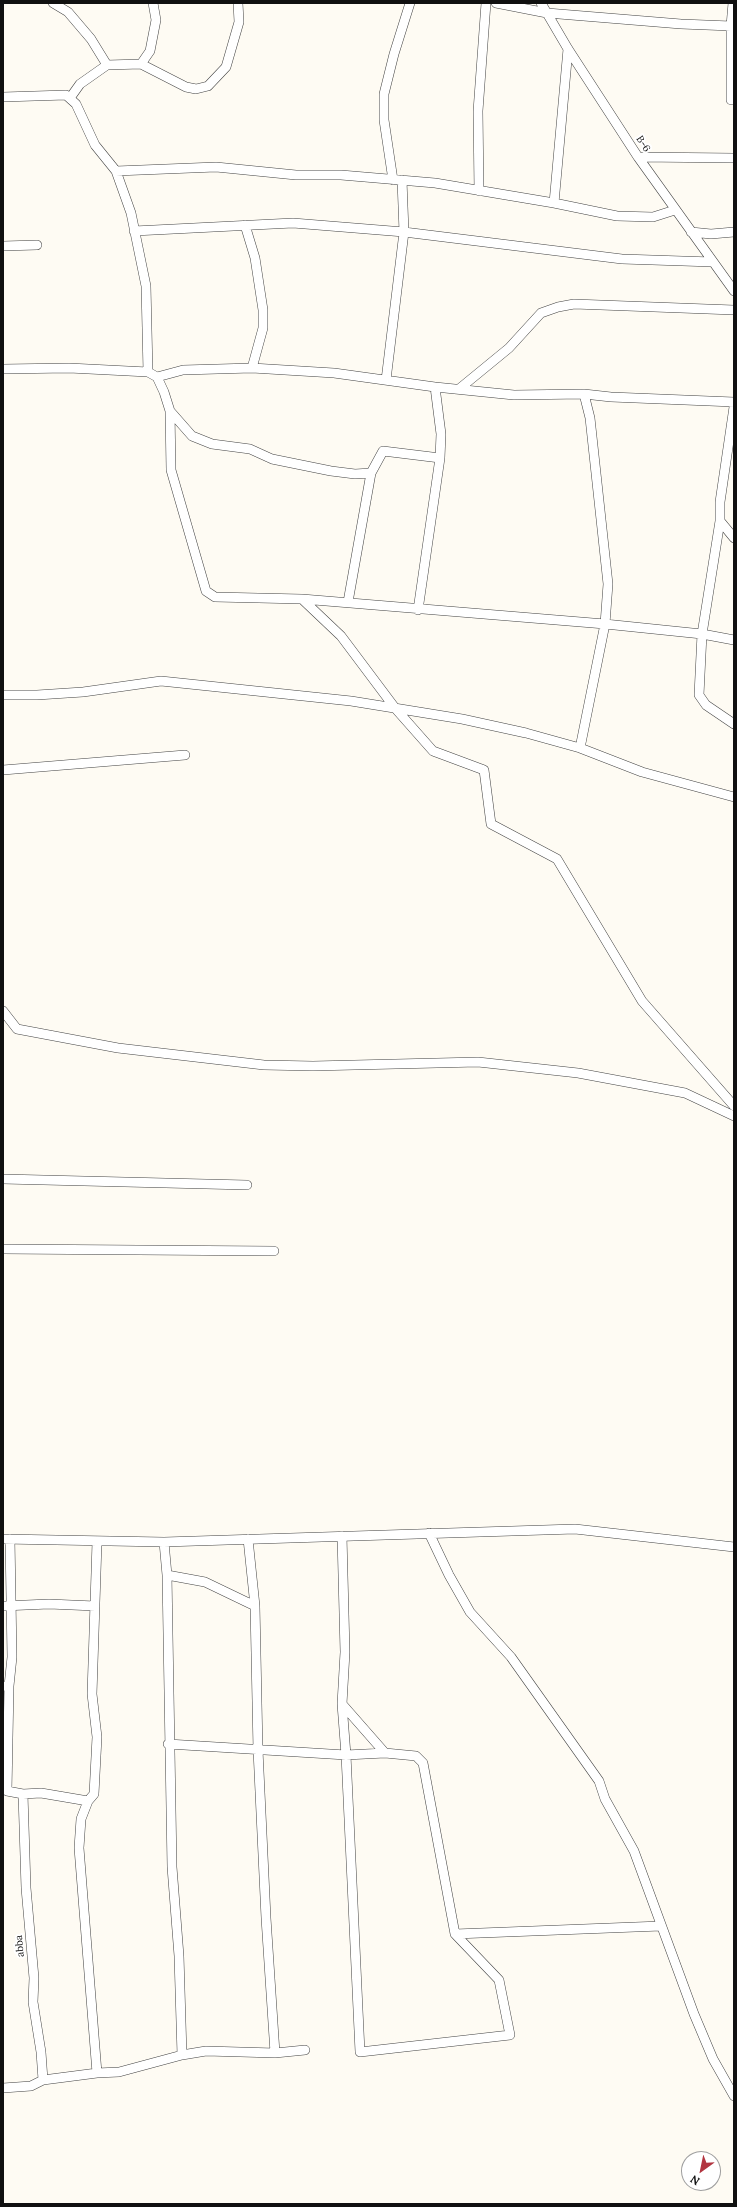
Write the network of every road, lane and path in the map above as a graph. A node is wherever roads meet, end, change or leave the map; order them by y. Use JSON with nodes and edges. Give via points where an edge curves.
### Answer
{"nodes":[{"id":1,"x":53,"y":3,"type":"edge"},
{"id":2,"x":153,"y":3,"type":"edge"},
{"id":3,"x":238,"y":3,"type":"edge"},
{"id":4,"x":410,"y":3,"type":"edge"},
{"id":5,"x":486,"y":3,"type":"edge"},
{"id":6,"x":496,"y":3,"type":"edge"},
{"id":7,"x":541,"y":3,"type":"edge"},
{"id":8,"x":733,"y":3,"type":"edge"},
{"id":9,"x":547,"y":13,"type":"junction"},
{"id":10,"x":732,"y":30,"type":"edge"},
{"id":11,"x":568,"y":49,"type":"junction"},
{"id":12,"x":141,"y":64,"type":"junction"},
{"id":13,"x":107,"y":65,"type":"junction"},
{"id":14,"x":3,"y":96,"type":"edge"},
{"id":15,"x":70,"y":98,"type":"junction"},
{"id":16,"x":732,"y":100,"type":"dead end"},
{"id":17,"x":638,"y":157,"type":"junction"},
{"id":18,"x":734,"y":158,"type":"edge"},
{"id":19,"x":116,"y":171,"type":"junction"},
{"id":20,"x":398,"y":180,"type":"junction"},
{"id":21,"x":479,"y":191,"type":"junction"},
{"id":22,"x":554,"y":203,"type":"junction"},
{"id":23,"x":675,"y":210,"type":"junction"},
{"id":24,"x":245,"y":225,"type":"junction"},
{"id":25,"x":134,"y":231,"type":"junction"},
{"id":26,"x":404,"y":232,"type":"junction"},
{"id":27,"x":691,"y":232,"type":"junction"},
{"id":28,"x":734,"y":232,"type":"edge"},
{"id":29,"x":38,"y":245,"type":"dead end"},
{"id":30,"x":3,"y":246,"type":"edge"},
{"id":31,"x":713,"y":262,"type":"junction"},
{"id":32,"x":734,"y":291,"type":"edge"},
{"id":33,"x":734,"y":310,"type":"edge"},
{"id":34,"x":252,"y":368,"type":"junction"},
{"id":35,"x":3,"y":369,"type":"edge"},
{"id":36,"x":148,"y":372,"type":"junction"},
{"id":37,"x":157,"y":377,"type":"junction"},
{"id":38,"x":386,"y":380,"type":"junction"},
{"id":39,"x":435,"y":387,"type":"junction"},
{"id":40,"x":459,"y":389,"type":"junction"},
{"id":41,"x":584,"y":394,"type":"junction"},
{"id":42,"x":734,"y":402,"type":"edge"},
{"id":43,"x":734,"y":407,"type":"edge"},
{"id":44,"x":170,"y":411,"type":"junction"},
{"id":45,"x":440,"y":458,"type":"junction"},
{"id":46,"x":371,"y":473,"type":"junction"},
{"id":47,"x":720,"y":521,"type":"junction"},
{"id":48,"x":734,"y":538,"type":"edge"},
{"id":49,"x":302,"y":598,"type":"junction"},
{"id":50,"x":348,"y":602,"type":"junction"},
{"id":51,"x":418,"y":610,"type":"junction"},
{"id":52,"x":605,"y":624,"type":"junction"},
{"id":53,"x":702,"y":634,"type":"junction"},
{"id":54,"x":734,"y":640,"type":"edge"},
{"id":55,"x":3,"y":695,"type":"edge"},
{"id":56,"x":395,"y":708,"type":"junction"},
{"id":57,"x":734,"y":724,"type":"edge"},
{"id":58,"x":580,"y":748,"type":"junction"},
{"id":59,"x":185,"y":755,"type":"dead end"},
{"id":60,"x":3,"y":770,"type":"edge"},
{"id":61,"x":734,"y":797,"type":"edge"},
{"id":62,"x":3,"y":1011,"type":"edge"},
{"id":63,"x":734,"y":1106,"type":"edge"},
{"id":64,"x":734,"y":1116,"type":"edge"},
{"id":65,"x":3,"y":1179,"type":"edge"},
{"id":66,"x":247,"y":1185,"type":"dead end"},
{"id":67,"x":3,"y":1249,"type":"edge"},
{"id":68,"x":274,"y":1251,"type":"dead end"},
{"id":69,"x":429,"y":1532,"type":"junction"},
{"id":70,"x":342,"y":1536,"type":"junction"},
{"id":71,"x":7,"y":1539,"type":"edge"},
{"id":72,"x":248,"y":1539,"type":"junction"},
{"id":73,"x":97,"y":1542,"type":"junction"},
{"id":74,"x":164,"y":1542,"type":"junction"},
{"id":75,"x":734,"y":1547,"type":"edge"},
{"id":76,"x":167,"y":1575,"type":"junction"},
{"id":77,"x":7,"y":1606,"type":"edge"},
{"id":78,"x":95,"y":1606,"type":"junction"},
{"id":79,"x":255,"y":1606,"type":"junction"},
{"id":80,"x":6,"y":1686,"type":"edge"},
{"id":81,"x":342,"y":1704,"type":"junction"},
{"id":82,"x":168,"y":1744,"type":"junction"},
{"id":83,"x":258,"y":1750,"type":"junction"},
{"id":84,"x":385,"y":1753,"type":"junction"},
{"id":85,"x":346,"y":1755,"type":"junction"},
{"id":86,"x":23,"y":1794,"type":"junction"},
{"id":87,"x":88,"y":1801,"type":"junction"},
{"id":88,"x":661,"y":1926,"type":"junction"},
{"id":89,"x":455,"y":1934,"type":"junction"},
{"id":90,"x":305,"y":2050,"type":"dead end"},
{"id":91,"x":276,"y":2053,"type":"junction"},
{"id":92,"x":182,"y":2055,"type":"junction"},
{"id":93,"x":98,"y":2073,"type":"junction"},
{"id":94,"x":43,"y":2080,"type":"junction"},
{"id":95,"x":3,"y":2088,"type":"edge"},
{"id":96,"x":734,"y":2096,"type":"edge"}],
"edges":[{"from":1,"to":13,"type":"street","via":[[68,12],[91,39]]},
{"from":2,"to":12,"type":"street","via":[[156,20],[150,51]]},
{"from":3,"to":12,"type":"street","via":[[239,22],[226,67],[208,86],[196,89],[186,87]]},
{"from":4,"to":20,"type":"street","via":[[384,94],[384,120]]},
{"from":5,"to":21,"type":"street","via":[[478,111]]},
{"from":6,"to":9,"type":"street"},
{"from":7,"to":9,"type":"street","name":"B-6"},
{"from":8,"to":10,"type":"street"},
{"from":9,"to":10,"type":"street"},
{"from":9,"to":11,"type":"street","name":"B-6"},
{"from":10,"to":16,"type":"street"},
{"from":11,"to":17,"type":"street","name":"B-6"},
{"from":11,"to":22,"type":"street"},
{"from":12,"to":13,"type":"street"},
{"from":13,"to":15,"type":"street","via":[[80,84]]},
{"from":14,"to":15,"type":"street","via":[[66,94]]},
{"from":15,"to":19,"type":"street","via":[[76,104],[94,145]]},
{"from":17,"to":18,"type":"street"},
{"from":17,"to":23,"type":"street","name":"B-6"},
{"from":19,"to":20,"type":"street","via":[[216,167],[266,173]]},
{"from":19,"to":25,"type":"street","via":[[131,213]]},
{"from":20,"to":21,"type":"street","via":[[435,183]]},
{"from":20,"to":26,"type":"street"},
{"from":21,"to":22,"type":"street"},
{"from":22,"to":23,"type":"street","via":[[588,211],[636,217],[653,217]]},
{"from":23,"to":27,"type":"street","name":"B-6"},
{"from":24,"to":25,"type":"street"},
{"from":24,"to":26,"type":"street","via":[[292,223]]},
{"from":24,"to":34,"type":"street","via":[[255,258],[263,310],[262,328]]},
{"from":25,"to":36,"type":"street","via":[[146,286]]},
{"from":26,"to":31,"type":"street","via":[[622,259]]},
{"from":26,"to":38,"type":"street"},
{"from":27,"to":28,"type":"street"},
{"from":27,"to":31,"type":"street","name":"B-6"},
{"from":29,"to":30,"type":"street"},
{"from":31,"to":32,"type":"street","name":"B-6"},
{"from":33,"to":40,"type":"street","via":[[574,304],[558,307],[541,313],[509,348]]},
{"from":34,"to":37,"type":"street","via":[[183,370]]},
{"from":34,"to":38,"type":"street","via":[[334,373]]},
{"from":35,"to":36,"type":"street","via":[[69,368]]},
{"from":36,"to":37,"type":"street"},
{"from":37,"to":44,"type":"street"},
{"from":38,"to":39,"type":"street"},
{"from":39,"to":40,"type":"street"},
{"from":39,"to":45,"type":"street"},
{"from":40,"to":41,"type":"street","via":[[514,396]]},
{"from":41,"to":42,"type":"street"},
{"from":41,"to":52,"type":"street","via":[[590,418],[608,584]]},
{"from":43,"to":47,"type":"street","via":[[720,502]]},
{"from":44,"to":46,"type":"street","via":[[192,436],[212,444],[250,448],[272,459],[325,470],[355,474]]},
{"from":44,"to":49,"type":"street","via":[[171,470],[206,590],[215,597]]},
{"from":45,"to":46,"type":"street","via":[[383,451]]},
{"from":45,"to":51,"type":"street"},
{"from":46,"to":50,"type":"street"},
{"from":47,"to":48,"type":"street"},
{"from":47,"to":53,"type":"street"},
{"from":49,"to":50,"type":"street"},
{"from":49,"to":56,"type":"street","via":[[341,636]]},
{"from":50,"to":51,"type":"street"},
{"from":51,"to":52,"type":"street"},
{"from":52,"to":53,"type":"street"},
{"from":52,"to":58,"type":"street"},
{"from":53,"to":54,"type":"street"},
{"from":53,"to":57,"type":"street","via":[[699,695],[706,705]]},
{"from":55,"to":56,"type":"street","via":[[83,692],[161,680],[297,694]]},
{"from":56,"to":58,"type":"street","via":[[462,719]]},
{"from":56,"to":63,"type":"street","via":[[433,751],[484,770],[491,824],[557,859],[642,1001]]},
{"from":58,"to":61,"type":"street","via":[[642,772]]},
{"from":59,"to":60,"type":"street"},
{"from":62,"to":64,"type":"street","via":[[17,1029],[118,1048],[264,1065],[478,1062],[578,1073],[685,1093]]},
{"from":65,"to":66,"type":"street"},
{"from":67,"to":68,"type":"street"},
{"from":69,"to":70,"type":"street"},
{"from":69,"to":75,"type":"street","via":[[575,1529]]},
{"from":69,"to":88,"type":"street","via":[[470,1612],[511,1657],[599,1781],[605,1799],[634,1851]]},
{"from":70,"to":72,"type":"street"},
{"from":70,"to":81,"type":"street","via":[[345,1652]]},
{"from":71,"to":73,"type":"street"},
{"from":71,"to":77,"type":"street"},
{"from":72,"to":74,"type":"street"},
{"from":72,"to":79,"type":"street"},
{"from":73,"to":74,"type":"street"},
{"from":73,"to":78,"type":"street"},
{"from":74,"to":76,"type":"street"},
{"from":76,"to":79,"type":"street","via":[[205,1582]]},
{"from":76,"to":82,"type":"street"},
{"from":77,"to":78,"type":"street"},
{"from":77,"to":80,"type":"street","via":[[12,1657]]},
{"from":78,"to":87,"type":"street","via":[[92,1694],[97,1737],[94,1794]]},
{"from":79,"to":83,"type":"street"},
{"from":80,"to":86,"type":"street","via":[[7,1791]]},
{"from":81,"to":84,"type":"street"},
{"from":81,"to":85,"type":"street"},
{"from":82,"to":83,"type":"street"},
{"from":82,"to":92,"type":"street"},
{"from":83,"to":85,"type":"street"},
{"from":83,"to":91,"type":"street"},
{"from":84,"to":85,"type":"street"},
{"from":84,"to":89,"type":"street","via":[[416,1756],[423,1763]]},
{"from":85,"to":89,"type":"street","via":[[360,2052],[510,2035],[499,1980]]},
{"from":86,"to":87,"type":"street"},
{"from":86,"to":94,"type":"street","name":"abba","via":[[26,1888],[34,1978],[33,2002]]},
{"from":87,"to":93,"type":"street","via":[[81,1819],[79,1848]]},
{"from":88,"to":89,"type":"street"},
{"from":88,"to":96,"type":"street","via":[[713,2059]]},
{"from":90,"to":91,"type":"street"},
{"from":91,"to":92,"type":"street","via":[[206,2051]]},
{"from":92,"to":93,"type":"street","via":[[119,2072]]},
{"from":93,"to":94,"type":"street"},
{"from":94,"to":95,"type":"street","via":[[31,2086]]}]}
